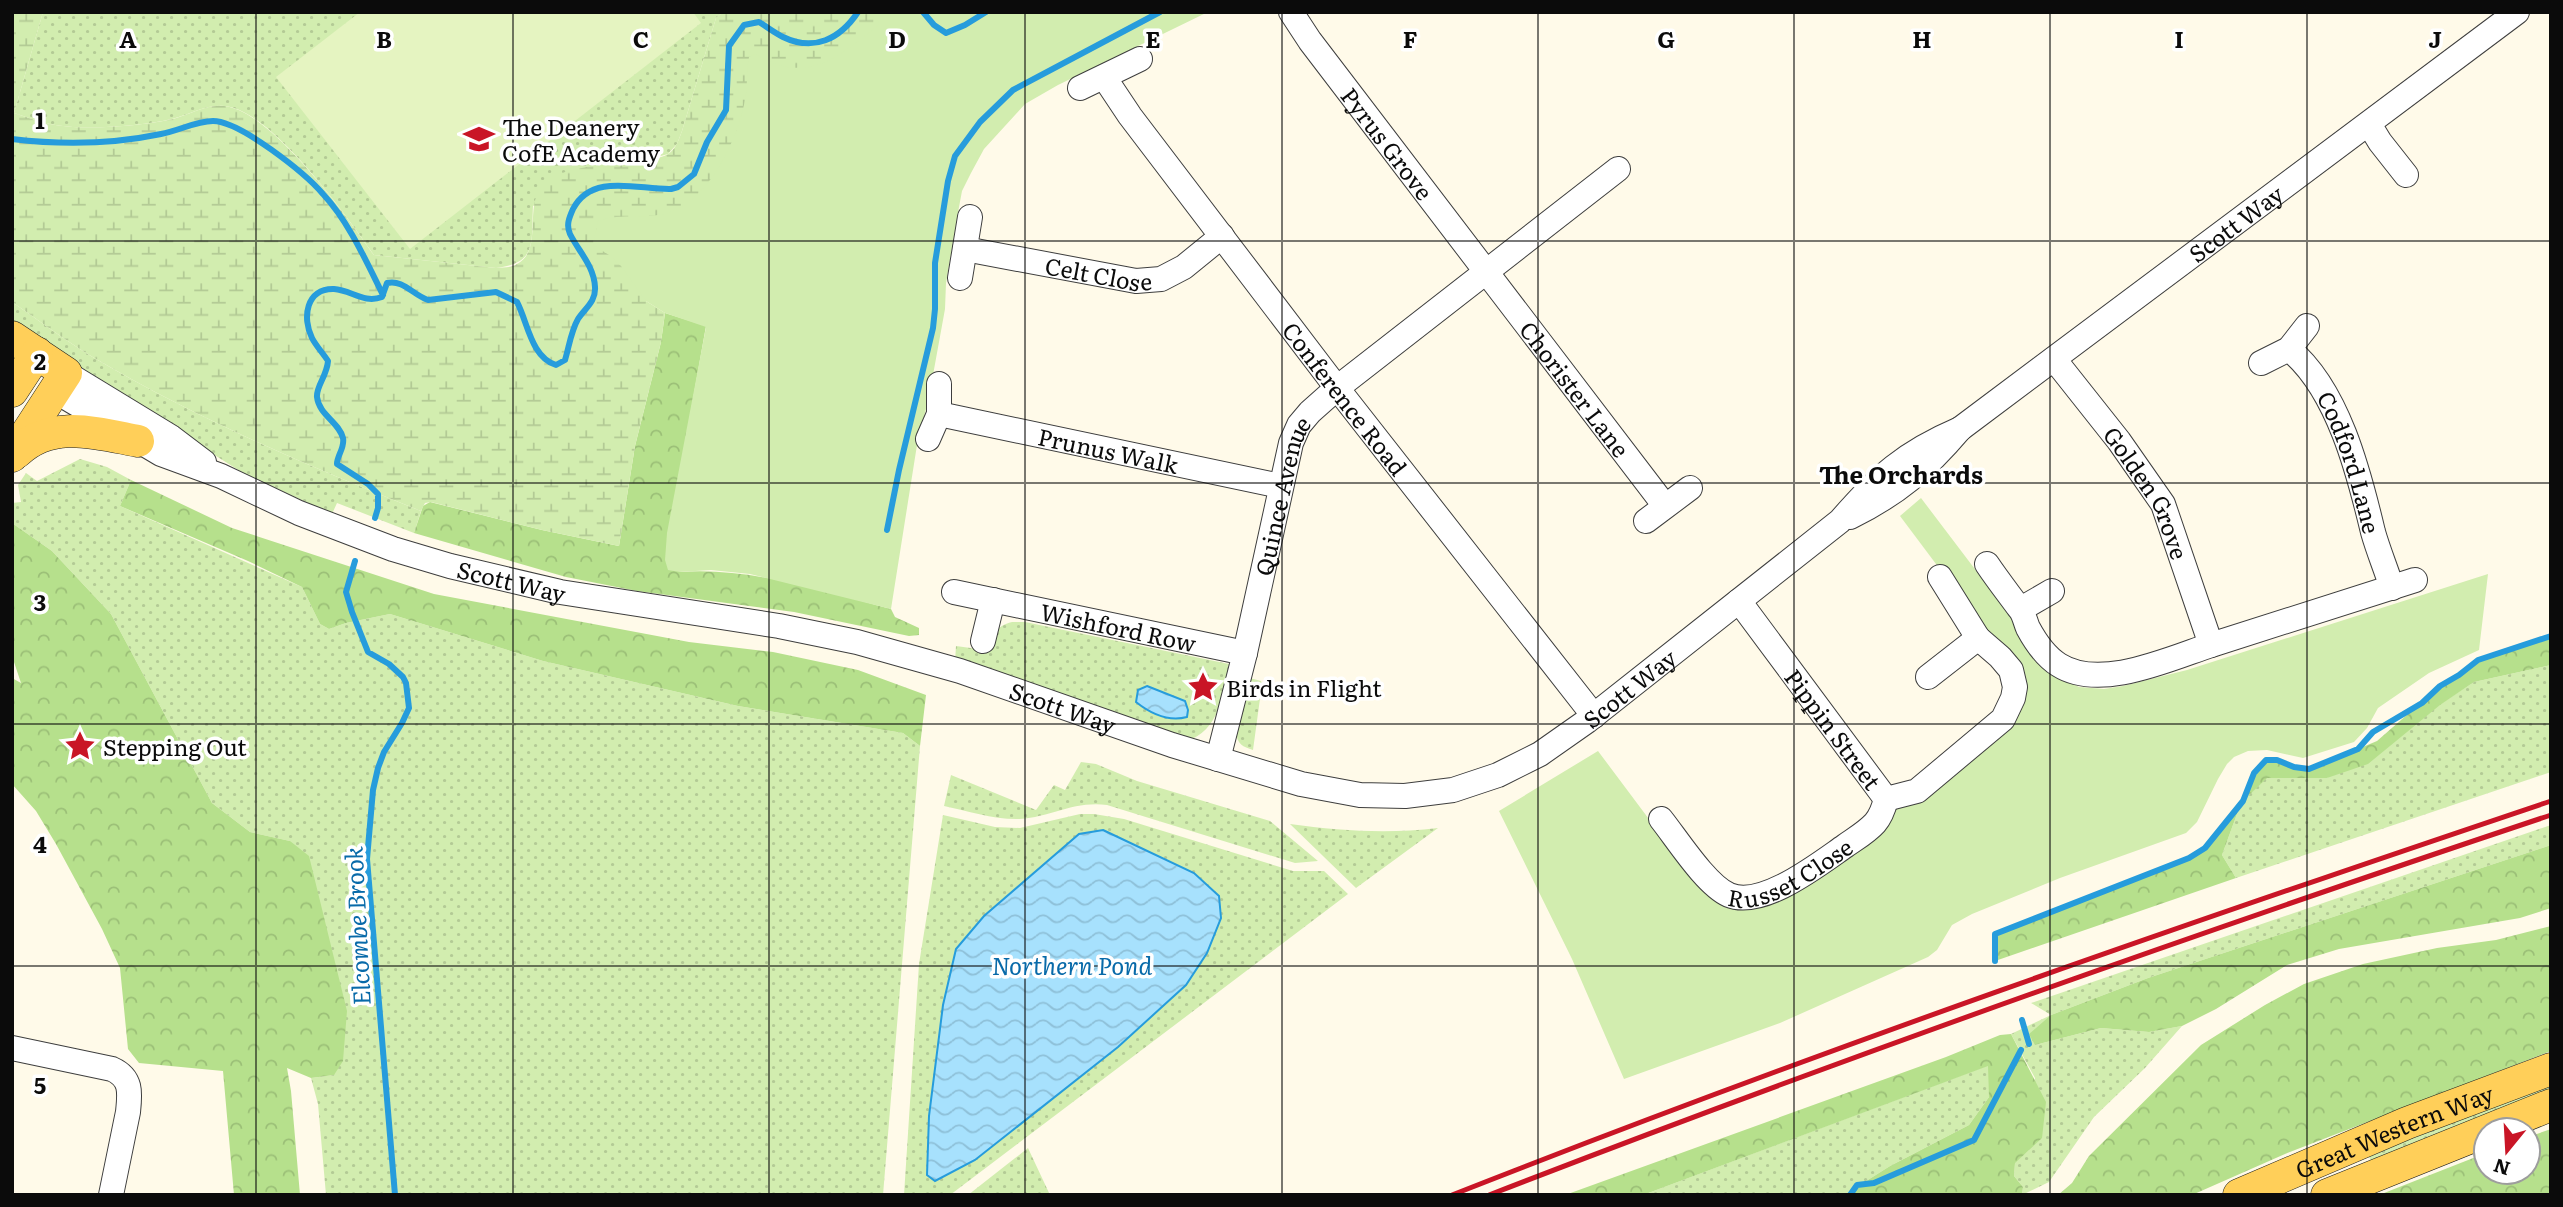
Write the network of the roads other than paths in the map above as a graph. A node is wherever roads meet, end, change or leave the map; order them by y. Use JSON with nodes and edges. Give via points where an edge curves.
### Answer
{"nodes":[{"id":1,"x":1291,"y":12,"type":"edge"},
{"id":2,"x":2514,"y":13,"type":"edge"},
{"id":3,"x":1140,"y":59,"type":"dead end"},
{"id":4,"x":1104,"y":77,"type":"junction"},
{"id":5,"x":1080,"y":88,"type":"dead end"},
{"id":6,"x":2369,"y":124,"type":"junction"},
{"id":7,"x":1618,"y":169,"type":"dead end"},
{"id":8,"x":2406,"y":175,"type":"dead end"},
{"id":9,"x":970,"y":217,"type":"dead end"},
{"id":10,"x":1222,"y":236,"type":"junction"},
{"id":11,"x":965,"y":249,"type":"junction"},
{"id":12,"x":1485,"y":271,"type":"junction"},
{"id":13,"x":960,"y":278,"type":"dead end"},
{"id":14,"x":2307,"y":326,"type":"dead end"},
{"id":15,"x":2289,"y":349,"type":"junction"},
{"id":16,"x":2054,"y":359,"type":"junction"},
{"id":17,"x":20,"y":363,"type":"edge"},
{"id":18,"x":2261,"y":363,"type":"dead end"},
{"id":19,"x":61,"y":382,"type":"junction"},
{"id":20,"x":939,"y":384,"type":"dead end"},
{"id":21,"x":1337,"y":388,"type":"junction"},
{"id":22,"x":939,"y":414,"type":"junction"},
{"id":23,"x":928,"y":439,"type":"dead end"},
{"id":24,"x":138,"y":441,"type":"junction"},
{"id":25,"x":12,"y":456,"type":"edge"},
{"id":26,"x":221,"y":476,"type":"junction"},
{"id":27,"x":1280,"y":486,"type":"junction"},
{"id":28,"x":1690,"y":488,"type":"dead end"},
{"id":29,"x":1987,"y":564,"type":"dead end"},
{"id":30,"x":1940,"y":577,"type":"dead end"},
{"id":31,"x":2052,"y":591,"type":"dead end"},
{"id":32,"x":954,"y":592,"type":"dead end"},
{"id":33,"x":993,"y":600,"type":"junction"},
{"id":34,"x":1739,"y":601,"type":"junction"},
{"id":35,"x":2021,"y":610,"type":"junction"},
{"id":36,"x":1978,"y":639,"type":"junction"},
{"id":37,"x":983,"y":641,"type":"dead end"},
{"id":38,"x":2211,"y":645,"type":"junction"},
{"id":39,"x":1245,"y":653,"type":"junction"},
{"id":40,"x":1928,"y":677,"type":"dead end"},
{"id":41,"x":1594,"y":716,"type":"junction"},
{"id":42,"x":1218,"y":759,"type":"junction"},
{"id":43,"x":1886,"y":799,"type":"junction"},
{"id":44,"x":1661,"y":819,"type":"dead end"},
{"id":45,"x":12,"y":1048,"type":"edge"},
{"id":46,"x":2551,"y":1069,"type":"edge"},
{"id":47,"x":2551,"y":1105,"type":"edge"},
{"id":48,"x":111,"y":1195,"type":"edge"},
{"id":49,"x":2239,"y":1195,"type":"edge"},
{"id":50,"x":2327,"y":1195,"type":"edge"}],
"edges":[{"from":1,"to":12,"type":"street","name":"Pyrus Grove"},
{"from":2,"to":6,"type":"street","name":"Scott Way"},
{"from":3,"to":4,"type":"street"},
{"from":4,"to":5,"type":"street"},
{"from":4,"to":10,"type":"street","name":"Conference Road"},
{"from":6,"to":8,"type":"street"},
{"from":6,"to":16,"type":"street","name":"Scott Way"},
{"from":7,"to":12,"type":"street","name":"Quince Avenue"},
{"from":9,"to":11,"type":"street"},
{"from":10,"to":11,"type":"street","name":"Celt Close","via":[[1184,267],[1161,279],[1136,281]]},
{"from":10,"to":21,"type":"street","name":"Conference Road"},
{"from":11,"to":13,"type":"street"},
{"from":12,"to":21,"type":"street","name":"Quince Avenue"},
{"from":12,"to":28,"type":"street","name":"Chorister Lane","via":[[1655,513]]},
{"from":14,"to":15,"type":"street"},
{"from":15,"to":18,"type":"street"},
{"from":15,"to":38,"type":"street","name":"Codford Lane","via":[[2299,357],[2343,427],[2374,534],[2403,584]]},
{"from":16,"to":34,"type":"street","name":"Scott Way","via":[[1960,429],[1898,461],[1840,522]]},
{"from":16,"to":38,"type":"street","name":"Golden Grove","via":[[2163,504]]},
{"from":17,"to":19,"type":"main road"},
{"from":19,"to":24,"type":"street","name":"Scott Way"},
{"from":19,"to":25,"type":"main road"},
{"from":19,"to":26,"type":"street","name":"Scott Way","via":[[171,437]]},
{"from":20,"to":22,"type":"street"},
{"from":21,"to":27,"type":"street","name":"Quince Avenue","via":[[1299,425]]},
{"from":21,"to":41,"type":"street","name":"Conference Road"},
{"from":22,"to":23,"type":"street"},
{"from":22,"to":27,"type":"street","name":"Prunus Walk"},
{"from":24,"to":25,"type":"main road","via":[[61,431],[34,439]]},
{"from":24,"to":26,"type":"street","name":"Scott Way"},
{"from":26,"to":42,"type":"street","name":"Scott Way","via":[[330,525],[450,566],[582,597],[779,626],[866,644]]},
{"from":27,"to":39,"type":"street","name":"Quince Avenue"},
{"from":29,"to":35,"type":"street"},
{"from":30,"to":36,"type":"street","name":"Pippin Street"},
{"from":31,"to":35,"type":"street"},
{"from":32,"to":33,"type":"street","name":"Wishford Row"},
{"from":33,"to":37,"type":"street"},
{"from":33,"to":39,"type":"street","name":"Wishford Row"},
{"from":34,"to":41,"type":"street","name":"Scott Way"},
{"from":34,"to":43,"type":"street","name":"Pippin Street"},
{"from":35,"to":38,"type":"street","via":[[2041,648],[2057,665],[2087,674],[2135,670]]},
{"from":36,"to":40,"type":"street"},
{"from":36,"to":43,"type":"street","name":"Pippin Street","via":[[2011,670],[2015,687],[2009,709],[1917,791]]},
{"from":39,"to":42,"type":"street","name":"Quince Avenue"},
{"from":41,"to":42,"type":"street","name":"Scott Way","via":[[1522,764],[1476,783],[1427,794],[1381,797],[1337,792]]},
{"from":43,"to":44,"type":"street","name":"Russet Close","via":[[1871,827],[1779,887],[1745,898],[1715,888]]},
{"from":45,"to":48,"type":"street","via":[[112,1069],[127,1080],[128,1112]]},
{"from":46,"to":49,"type":"main road","name":"Great Western Way","via":[[2407,1123]]},
{"from":47,"to":50,"type":"main road","name":"Great Western Way"}]}
